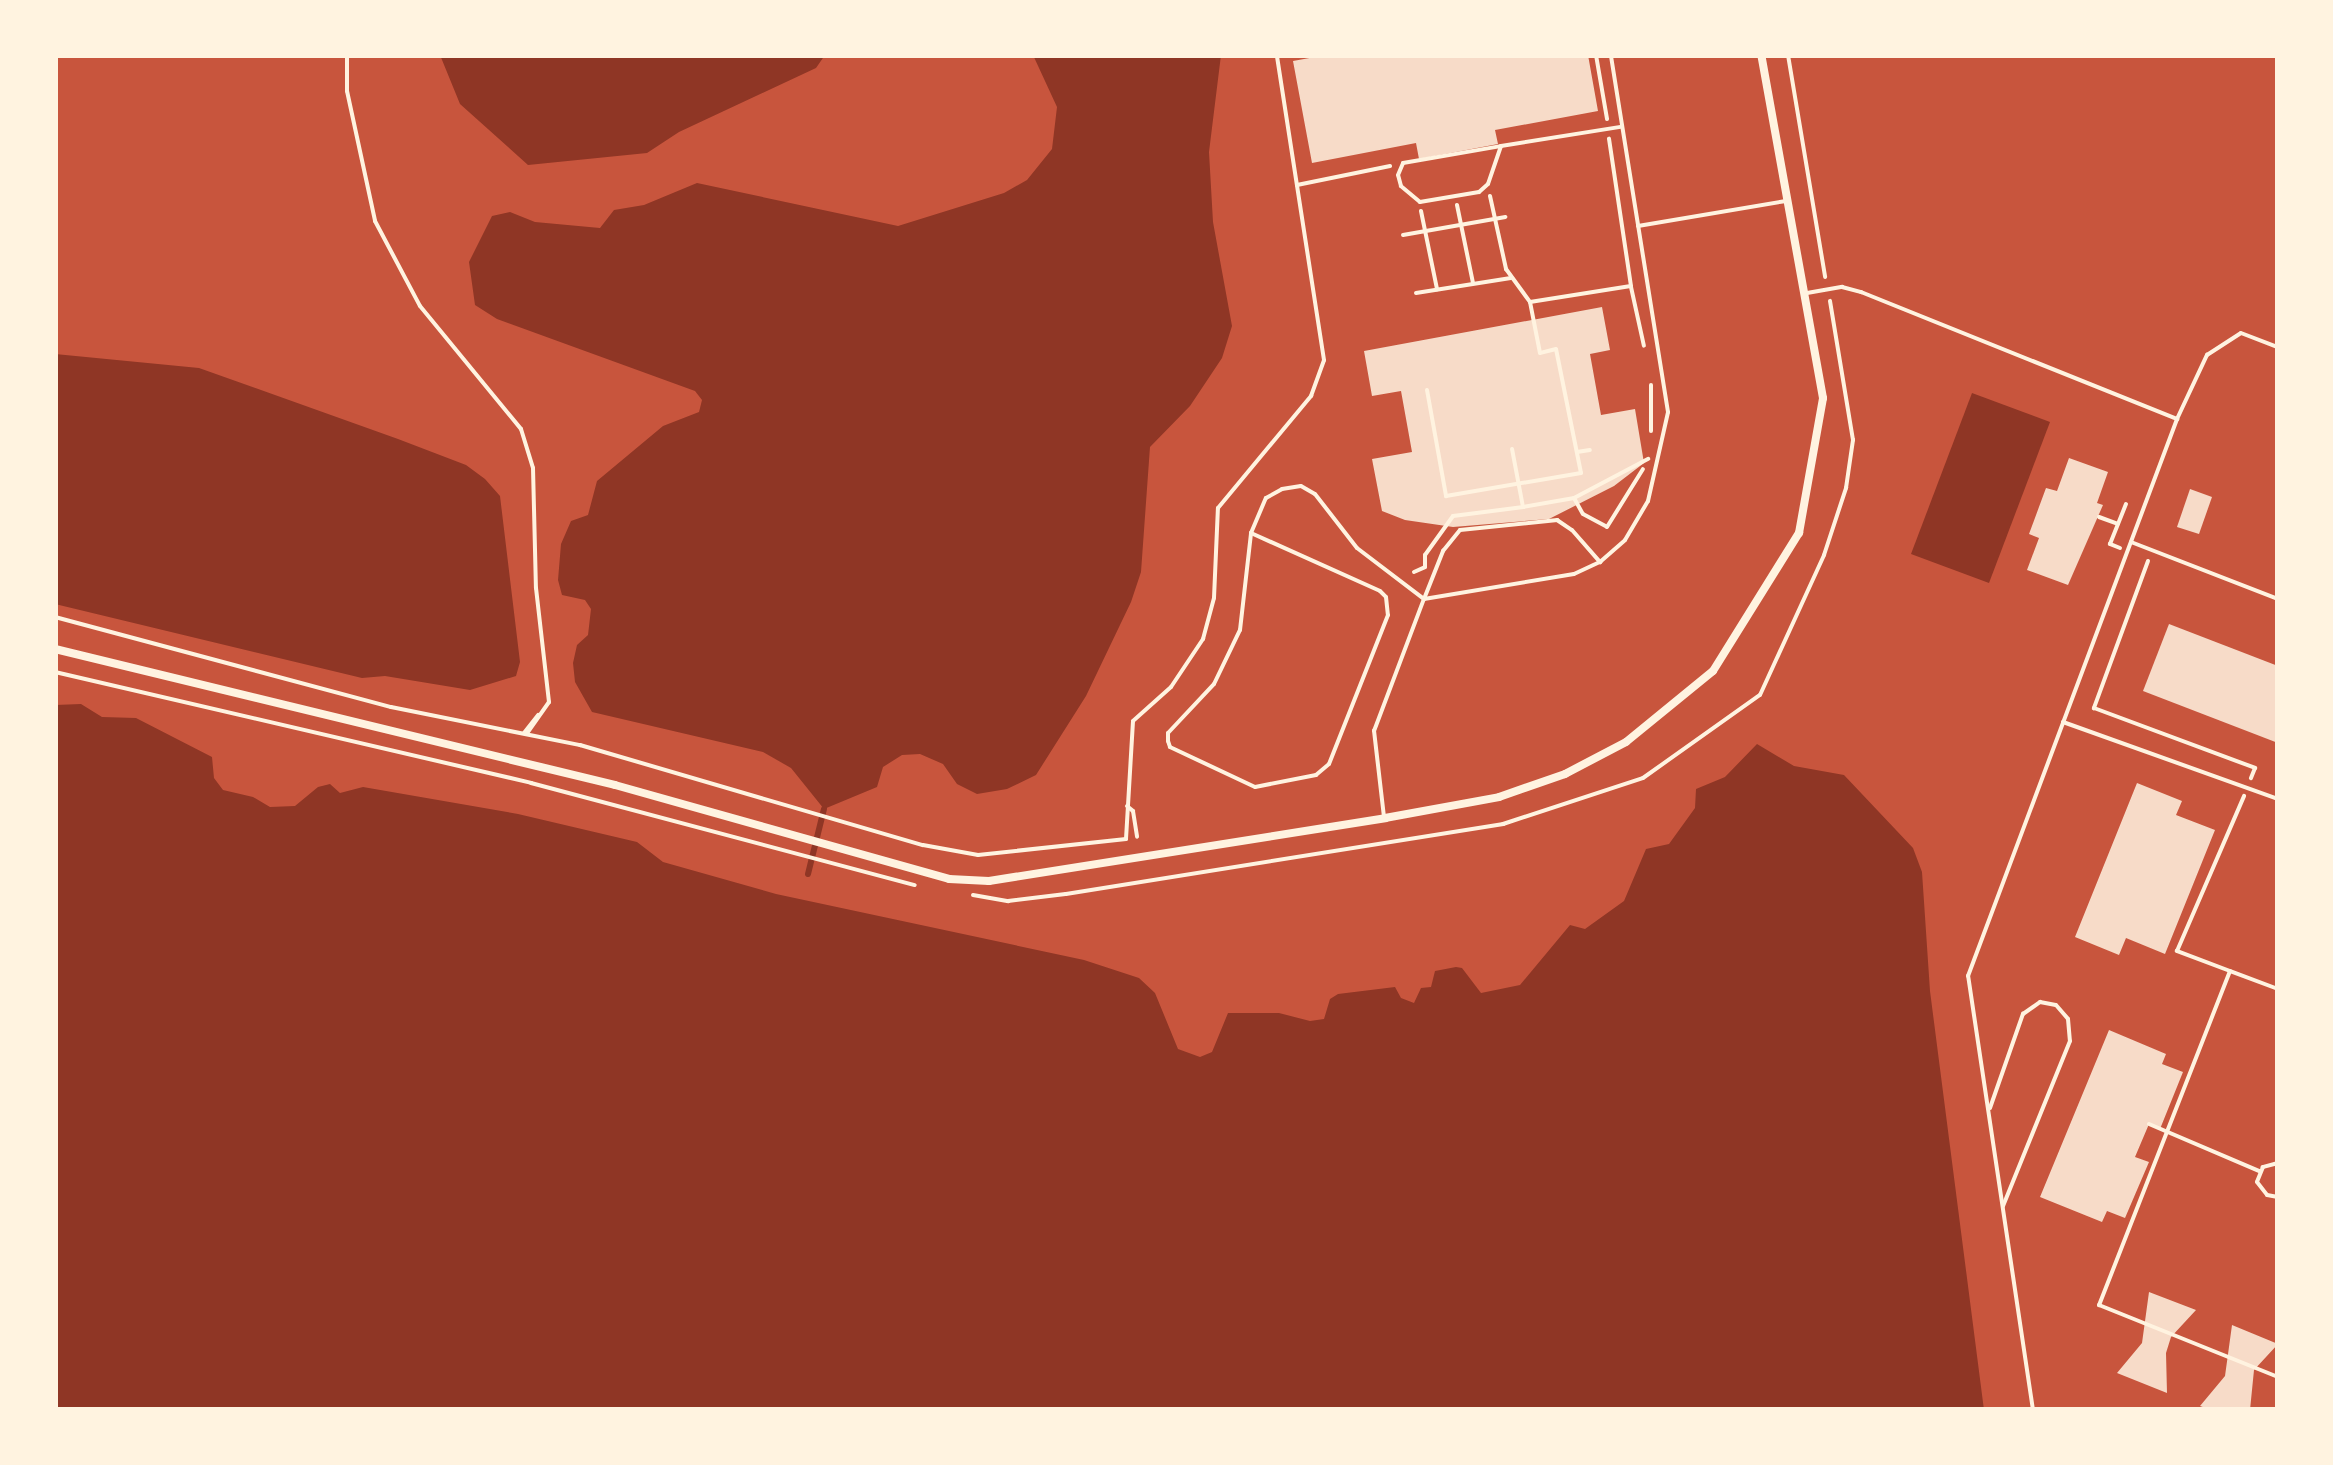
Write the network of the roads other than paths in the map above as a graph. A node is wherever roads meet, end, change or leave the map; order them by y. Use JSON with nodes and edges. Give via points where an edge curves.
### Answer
{"nodes":[{"id":1,"x":1618,"y":55,"type":"edge"},
{"id":2,"x":1761,"y":55,"type":"edge"},
{"id":3,"x":1611,"y":56,"type":"edge"},
{"id":4,"x":1620,"y":128,"type":"junction"},
{"id":5,"x":1501,"y":146,"type":"junction"},
{"id":6,"x":1787,"y":201,"type":"junction"},
{"id":7,"x":1638,"y":226,"type":"junction"},
{"id":8,"x":1806,"y":293,"type":"junction"},
{"id":9,"x":2278,"y":348,"type":"edge"},
{"id":10,"x":2178,"y":419,"type":"junction"},
{"id":11,"x":1251,"y":533,"type":"junction"},
{"id":12,"x":2131,"y":542,"type":"junction"},
{"id":13,"x":1600,"y":562,"type":"junction"},
{"id":14,"x":1424,"y":599,"type":"junction"},
{"id":15,"x":2278,"y":599,"type":"edge"},
{"id":16,"x":55,"y":649,"type":"edge"},
{"id":17,"x":2064,"y":722,"type":"junction"},
{"id":18,"x":2278,"y":799,"type":"edge"},
{"id":19,"x":1385,"y":818,"type":"junction"},
{"id":20,"x":1988,"y":1113,"type":"junction"},
{"id":21,"x":2002,"y":1207,"type":"junction"},
{"id":22,"x":2033,"y":1410,"type":"edge"}],
"edges":[{"from":1,"to":3,"type":"lane"},
{"from":2,"to":6,"type":"street"},
{"from":3,"to":4,"type":"lane"},
{"from":4,"to":5,"type":"lane"},
{"from":4,"to":7,"type":"lane"},
{"from":5,"to":5,"type":"lane","via":[[1479,192],[1420,202],[1400,186],[1402,164]]},
{"from":6,"to":7,"type":"lane"},
{"from":6,"to":8,"type":"street"},
{"from":7,"to":13,"type":"lane","via":[[1668,412],[1648,501],[1624,540]]},
{"from":8,"to":10,"type":"lane","via":[[1842,287],[1861,292]]},
{"from":8,"to":19,"type":"street","via":[[1822,398],[1799,533],[1713,671],[1626,742],[1565,774],[1498,797]]},
{"from":9,"to":10,"type":"lane","via":[[2242,333],[2207,355]]},
{"from":10,"to":12,"type":"lane"},
{"from":11,"to":11,"type":"lane","via":[[1240,630],[1214,684],[1168,740],[1170,747],[1255,787],[1316,776],[1329,764],[1388,616],[1380,591]]},
{"from":11,"to":14,"type":"lane","via":[[1266,498],[1301,486],[1315,494],[1357,548]]},
{"from":12,"to":15,"type":"lane"},
{"from":12,"to":17,"type":"lane"},
{"from":13,"to":14,"type":"lane","via":[[1574,574]]},
{"from":13,"to":14,"type":"lane","via":[[1557,520],[1460,530],[1443,551]]},
{"from":14,"to":19,"type":"lane","via":[[1374,732]]},
{"from":16,"to":19,"type":"street","via":[[615,784],[949,879],[988,881]]},
{"from":17,"to":18,"type":"lane"},
{"from":17,"to":20,"type":"lane","via":[[1968,976]]},
{"from":20,"to":21,"type":"lane"},
{"from":20,"to":21,"type":"lane","via":[[2023,1014],[2040,1002],[2056,1005],[2068,1018],[2070,1041]]},
{"from":21,"to":22,"type":"lane"}]}
